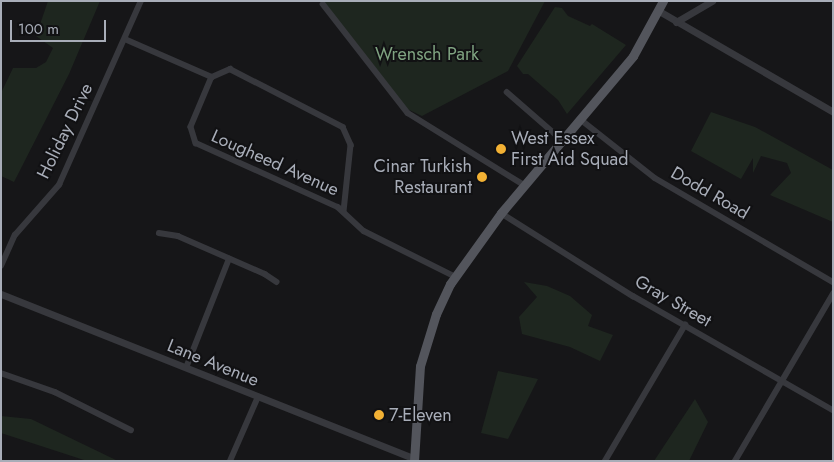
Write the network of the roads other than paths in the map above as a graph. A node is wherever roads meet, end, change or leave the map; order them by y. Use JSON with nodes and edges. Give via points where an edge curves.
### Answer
{"nodes":[{"id":1,"x":141,"y":1,"type":"edge"},
{"id":2,"x":663,"y":1,"type":"edge"},
{"id":3,"x":712,"y":1,"type":"edge"},
{"id":4,"x":323,"y":4,"type":"dead end"},
{"id":5,"x":659,"y":11,"type":"junction"},
{"id":6,"x":676,"y":22,"type":"junction"},
{"id":7,"x":124,"y":39,"type":"junction"},
{"id":8,"x":212,"y":77,"type":"junction"},
{"id":9,"x":507,"y":92,"type":"dead end"},
{"id":10,"x":833,"y":112,"type":"edge"},
{"id":11,"x":580,"y":118,"type":"junction"},
{"id":12,"x":562,"y":140,"type":"junction"},
{"id":13,"x":524,"y":186,"type":"junction"},
{"id":14,"x":344,"y":212,"type":"junction"},
{"id":15,"x":501,"y":213,"type":"junction"},
{"id":16,"x":159,"y":233,"type":"dead end"},
{"id":17,"x":229,"y":259,"type":"junction"},
{"id":18,"x":1,"y":266,"type":"edge"},
{"id":19,"x":454,"y":276,"type":"junction"},
{"id":20,"x":277,"y":282,"type":"dead end"},
{"id":21,"x":833,"y":282,"type":"edge"},
{"id":22,"x":1,"y":294,"type":"edge"},
{"id":23,"x":833,"y":294,"type":"edge"},
{"id":24,"x":685,"y":326,"type":"junction"},
{"id":25,"x":186,"y":368,"type":"junction"},
{"id":26,"x":1,"y":373,"type":"edge"},
{"id":27,"x":782,"y":380,"type":"junction"},
{"id":28,"x":258,"y":397,"type":"junction"},
{"id":29,"x":833,"y":410,"type":"edge"},
{"id":30,"x":131,"y":430,"type":"dead end"},
{"id":31,"x":414,"y":459,"type":"edge"},
{"id":32,"x":230,"y":461,"type":"edge"},
{"id":33,"x":605,"y":461,"type":"edge"},
{"id":34,"x":735,"y":461,"type":"edge"}],
"edges":[{"from":1,"to":7,"type":"street","name":"Holiday Drive"},
{"from":2,"to":5,"type":"main road"},
{"from":3,"to":6,"type":"street"},
{"from":4,"to":13,"type":"street","via":[[408,114]]},
{"from":5,"to":6,"type":"street"},
{"from":5,"to":11,"type":"main road","via":[[633,56]]},
{"from":6,"to":10,"type":"street"},
{"from":7,"to":8,"type":"street"},
{"from":7,"to":18,"type":"street","name":"Holiday Drive","via":[[59,185],[15,236]]},
{"from":8,"to":14,"type":"street","via":[[230,70],[343,127],[351,145]]},
{"from":8,"to":14,"type":"street","name":"Lougheed Avenue","via":[[191,127],[196,143]]},
{"from":9,"to":12,"type":"street"},
{"from":11,"to":12,"type":"main road"},
{"from":11,"to":21,"type":"street","name":"Dodd Road","via":[[655,178]]},
{"from":12,"to":13,"type":"main road"},
{"from":13,"to":15,"type":"main road"},
{"from":14,"to":19,"type":"street","name":"Lougheed Avenue","via":[[364,231]]},
{"from":15,"to":19,"type":"main road"},
{"from":15,"to":24,"type":"street","name":"Gray Street"},
{"from":16,"to":17,"type":"street","via":[[178,236]]},
{"from":17,"to":20,"type":"street"},
{"from":17,"to":25,"type":"street"},
{"from":19,"to":31,"type":"main road","via":[[438,308],[424,350],[416,398]]},
{"from":22,"to":25,"type":"street","name":"Lane Avenue"},
{"from":23,"to":27,"type":"street"},
{"from":24,"to":27,"type":"street","name":"Gray Street"},
{"from":24,"to":33,"type":"street"},
{"from":25,"to":28,"type":"street","name":"Lane Avenue"},
{"from":26,"to":30,"type":"street","via":[[55,392]]},
{"from":27,"to":29,"type":"street","name":"Gray Street"},
{"from":27,"to":34,"type":"street"},
{"from":28,"to":31,"type":"street","name":"Lane Avenue"},
{"from":28,"to":32,"type":"street"}]}
